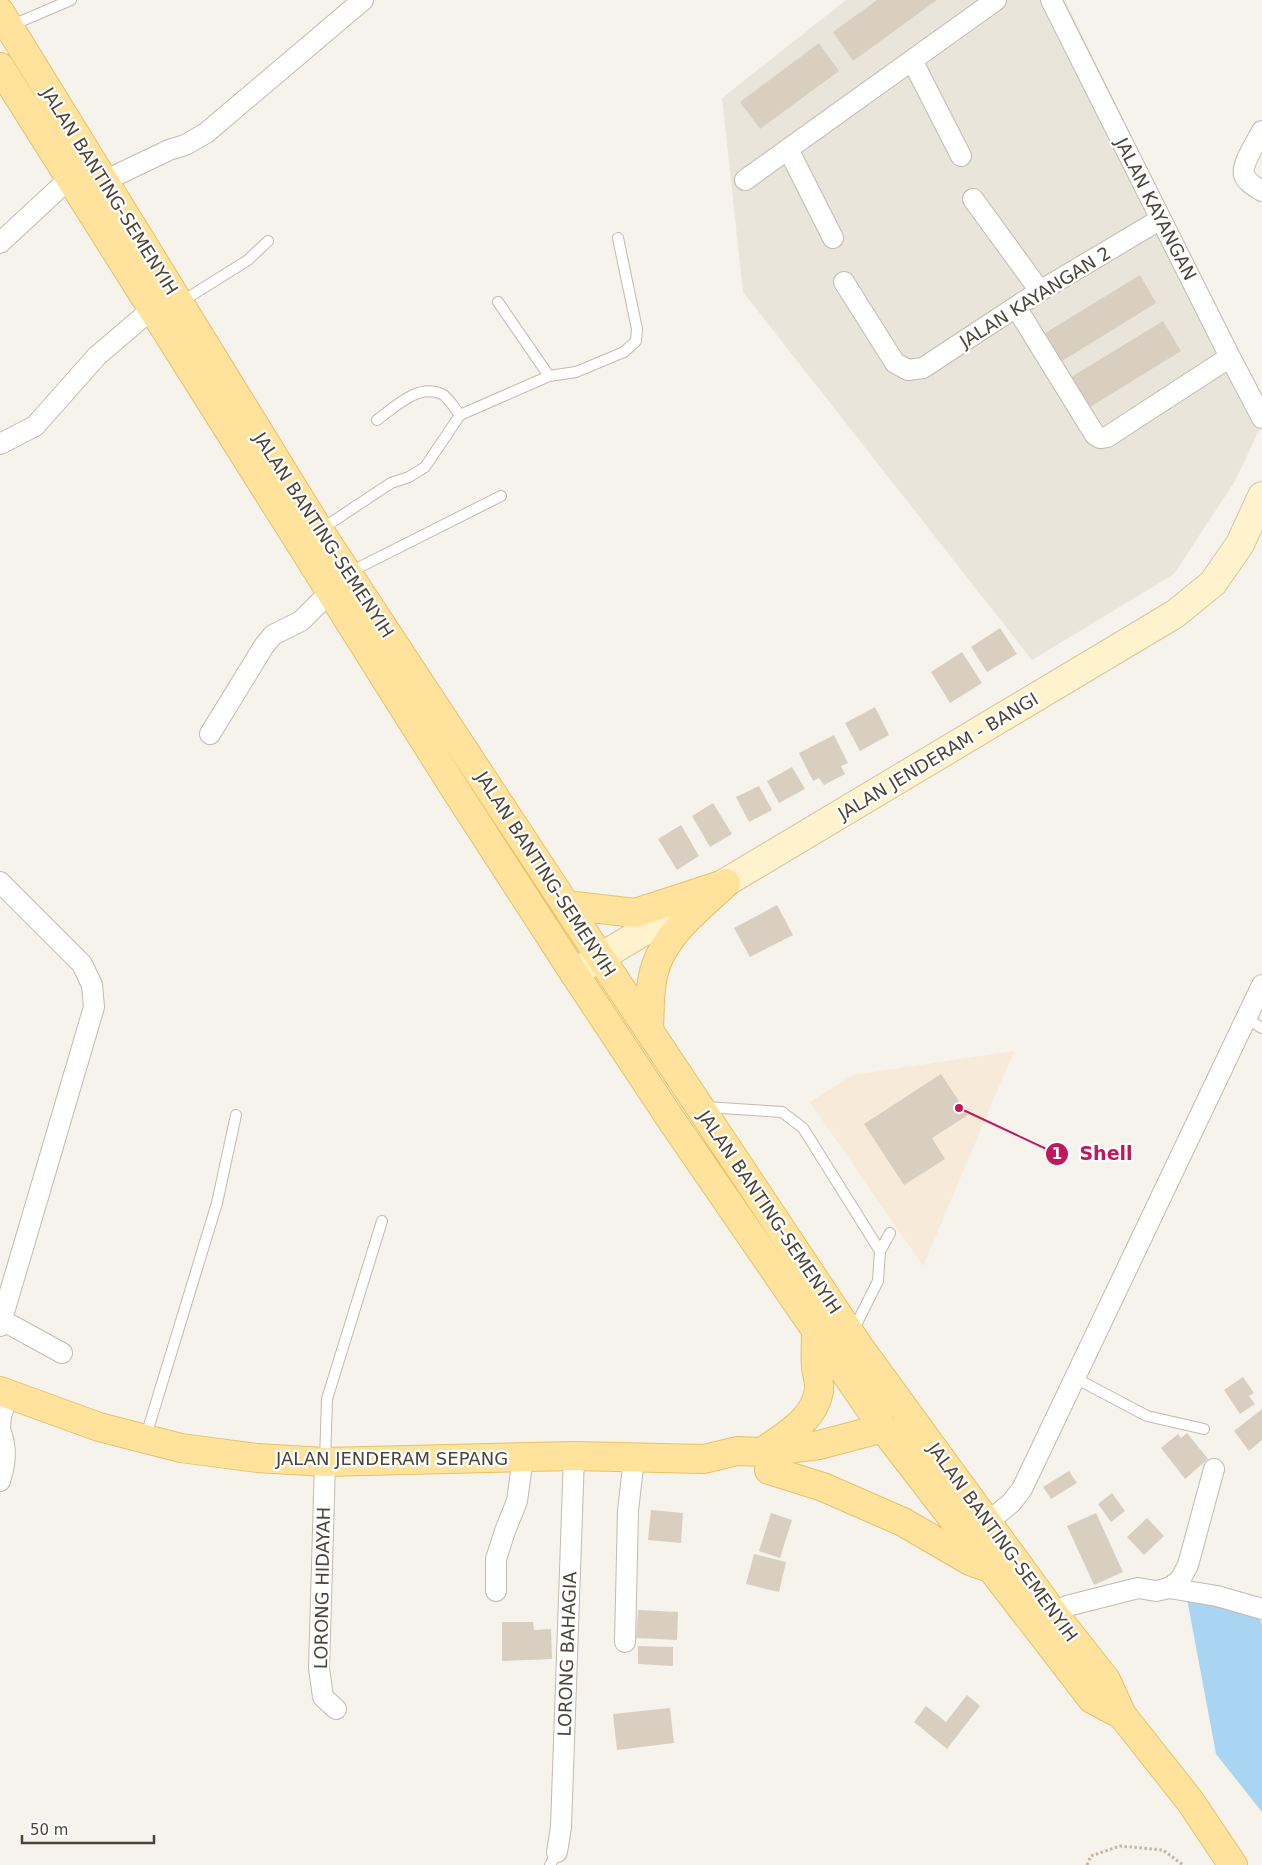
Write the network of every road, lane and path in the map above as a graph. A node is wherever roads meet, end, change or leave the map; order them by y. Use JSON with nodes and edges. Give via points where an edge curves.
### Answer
{"nodes":[{"id":1,"x":71,"y":0,"type":"edge"},
{"id":2,"x":363,"y":0,"type":"edge"},
{"id":3,"x":996,"y":0,"type":"edge"},
{"id":4,"x":1051,"y":0,"type":"edge"},
{"id":5,"x":4,"y":20,"type":"edge"},
{"id":6,"x":912,"y":60,"type":"junction"},
{"id":7,"x":0,"y":68,"type":"edge"},
{"id":8,"x":1262,"y":131,"type":"edge"},
{"id":9,"x":788,"y":149,"type":"junction"},
{"id":10,"x":961,"y":156,"type":"dead end"},
{"id":11,"x":70,"y":178,"type":"junction"},
{"id":12,"x":745,"y":180,"type":"dead end"},
{"id":13,"x":104,"y":181,"type":"junction"},
{"id":14,"x":1262,"y":191,"type":"edge"},
{"id":15,"x":973,"y":199,"type":"dead end"},
{"id":16,"x":1161,"y":219,"type":"junction"},
{"id":17,"x":618,"y":238,"type":"dead end"},
{"id":18,"x":833,"y":238,"type":"dead end"},
{"id":19,"x":0,"y":242,"type":"edge"},
{"id":20,"x":268,"y":242,"type":"dead end"},
{"id":21,"x":844,"y":282,"type":"dead end"},
{"id":22,"x":1040,"y":291,"type":"junction"},
{"id":23,"x":498,"y":302,"type":"dead end"},
{"id":24,"x":179,"y":303,"type":"junction"},
{"id":25,"x":1016,"y":307,"type":"junction"},
{"id":26,"x":152,"y":309,"type":"junction"},
{"id":27,"x":1230,"y":357,"type":"junction"},
{"id":28,"x":549,"y":376,"type":"junction"},
{"id":29,"x":460,"y":415,"type":"junction"},
{"id":30,"x":1262,"y":418,"type":"edge"},
{"id":31,"x":377,"y":420,"type":"dead end"},
{"id":32,"x":0,"y":444,"type":"edge"},
{"id":33,"x":501,"y":496,"type":"dead end"},
{"id":34,"x":1262,"y":496,"type":"edge"},
{"id":35,"x":319,"y":530,"type":"junction"},
{"id":36,"x":339,"y":582,"type":"junction"},
{"id":37,"x":210,"y":734,"type":"dead end"},
{"id":38,"x":0,"y":882,"type":"edge"},
{"id":39,"x":726,"y":883,"type":"junction"},
{"id":40,"x":566,"y":905,"type":"junction"},
{"id":41,"x":600,"y":957,"type":"junction"},
{"id":42,"x":574,"y":973,"type":"junction"},
{"id":43,"x":1262,"y":985,"type":"edge"},
{"id":44,"x":1254,"y":1024,"type":"edge"},
{"id":45,"x":649,"y":1030,"type":"junction"},
{"id":46,"x":700,"y":1106,"type":"junction"},
{"id":47,"x":236,"y":1115,"type":"dead end"},
{"id":48,"x":382,"y":1221,"type":"dead end"},
{"id":49,"x":890,"y":1233,"type":"dead end"},
{"id":50,"x":880,"y":1251,"type":"junction"},
{"id":51,"x":1,"y":1322,"type":"edge"},
{"id":52,"x":816,"y":1332,"type":"junction"},
{"id":53,"x":856,"y":1341,"type":"junction"},
{"id":54,"x":62,"y":1353,"type":"dead end"},
{"id":55,"x":1075,"y":1378,"type":"junction"},
{"id":56,"x":5,"y":1393,"type":"edge"},
{"id":57,"x":0,"y":1428,"type":"edge"},
{"id":58,"x":1204,"y":1428,"type":"dead end"},
{"id":59,"x":886,"y":1432,"type":"junction"},
{"id":60,"x":145,"y":1439,"type":"junction"},
{"id":61,"x":937,"y":1451,"type":"junction"},
{"id":62,"x":574,"y":1456,"type":"junction"},
{"id":63,"x":523,"y":1457,"type":"junction"},
{"id":64,"x":634,"y":1458,"type":"junction"},
{"id":65,"x":765,"y":1461,"type":"junction"},
{"id":66,"x":325,"y":1462,"type":"junction"},
{"id":67,"x":1214,"y":1469,"type":"dead end"},
{"id":68,"x":0,"y":1481,"type":"edge"},
{"id":69,"x":988,"y":1522,"type":"junction"},
{"id":70,"x":990,"y":1568,"type":"junction"},
{"id":71,"x":1169,"y":1588,"type":"junction"},
{"id":72,"x":496,"y":1591,"type":"dead end"},
{"id":73,"x":1262,"y":1608,"type":"edge"},
{"id":74,"x":1054,"y":1614,"type":"junction"},
{"id":75,"x":625,"y":1642,"type":"dead end"},
{"id":76,"x":336,"y":1709,"type":"dead end"},
{"id":77,"x":1122,"y":1714,"type":"junction"},
{"id":78,"x":554,"y":1861,"type":"edge"},
{"id":79,"x":1086,"y":1865,"type":"edge"},
{"id":80,"x":1183,"y":1865,"type":"edge"},
{"id":81,"x":1233,"y":1865,"type":"edge"}],
"edges":[{"from":1,"to":5,"type":"lane"},
{"from":2,"to":13,"type":"street","via":[[206,133]]},
{"from":3,"to":6,"type":"street"},
{"from":4,"to":16,"type":"street","name":"JALAN KAYANGAN"},
{"from":5,"to":13,"type":"main road","name":"JALAN BANTING-SEMENYIH"},
{"from":6,"to":9,"type":"street"},
{"from":6,"to":10,"type":"street"},
{"from":7,"to":11,"type":"main road","name":"JALAN BANTING-SEMENYIH"},
{"from":8,"to":14,"type":"street","via":[[1244,166],[1244,176]]},
{"from":9,"to":12,"type":"street"},
{"from":9,"to":18,"type":"street"},
{"from":11,"to":19,"type":"street"},
{"from":11,"to":26,"type":"main road","name":"JALAN BANTING-SEMENYIH"},
{"from":13,"to":24,"type":"main road","name":"JALAN BANTING-SEMENYIH"},
{"from":15,"to":22,"type":"street"},
{"from":16,"to":22,"type":"street","name":"JALAN KAYANGAN 2"},
{"from":16,"to":27,"type":"street","name":"JALAN KAYANGAN"},
{"from":17,"to":28,"type":"lane","via":[[638,329],[636,341],[624,352],[576,372]]},
{"from":20,"to":24,"type":"lane","via":[[248,260]]},
{"from":21,"to":25,"type":"street","name":"JALAN KAYANGAN 2","via":[[895,362],[908,370],[923,368]]},
{"from":22,"to":25,"type":"street","name":"JALAN KAYANGAN 2"},
{"from":23,"to":28,"type":"lane"},
{"from":24,"to":35,"type":"main road","name":"JALAN BANTING-SEMENYIH"},
{"from":25,"to":27,"type":"street","via":[[1094,435],[1100,438],[1107,438]]},
{"from":26,"to":32,"type":"street","via":[[97,356],[35,426]]},
{"from":26,"to":36,"type":"main road","name":"JALAN BANTING-SEMENYIH"},
{"from":27,"to":30,"type":"street","name":"JALAN KAYANGAN"},
{"from":28,"to":29,"type":"lane"},
{"from":29,"to":31,"type":"lane","via":[[444,395],[428,391],[412,395]]},
{"from":29,"to":35,"type":"lane","via":[[425,467],[409,477],[391,482]]},
{"from":33,"to":36,"type":"lane"},
{"from":34,"to":39,"type":"main road","name":"JALAN JENDERAM - BANGI","via":[[1240,544],[1213,583],[1175,614]]},
{"from":35,"to":36,"type":"main road","name":"JALAN BANTING-SEMENYIH"},
{"from":36,"to":37,"type":"street","via":[[301,621],[273,635]]},
{"from":36,"to":40,"type":"main road","name":"JALAN BANTING-SEMENYIH"},
{"from":36,"to":42,"type":"main road","name":"JALAN BANTING-SEMENYIH"},
{"from":38,"to":51,"type":"street","via":[[82,964],[92,985],[94,1007]]},
{"from":39,"to":40,"type":"main road","via":[[635,914]]},
{"from":39,"to":41,"type":"main road","name":"JALAN JENDERAM - BANGI"},
{"from":39,"to":45,"type":"main road","via":[[666,945],[656,966]]},
{"from":40,"to":41,"type":"main road","name":"JALAN BANTING-SEMENYIH"},
{"from":41,"to":42,"type":"main road","name":"JALAN JENDERAM - BANGI"},
{"from":41,"to":45,"type":"main road","name":"JALAN BANTING-SEMENYIH"},
{"from":42,"to":52,"type":"main road","name":"JALAN BANTING-SEMENYIH"},
{"from":43,"to":44,"type":"street"},
{"from":44,"to":55,"type":"street"},
{"from":45,"to":46,"type":"main road","name":"JALAN BANTING-SEMENYIH"},
{"from":46,"to":50,"type":"lane","via":[[782,1112],[804,1128]]},
{"from":46,"to":53,"type":"main road","name":"JALAN BANTING-SEMENYIH"},
{"from":47,"to":60,"type":"lane","via":[[217,1203]]},
{"from":48,"to":66,"type":"lane","via":[[327,1399]]},
{"from":49,"to":50,"type":"lane"},
{"from":50,"to":53,"type":"lane","via":[[878,1281]]},
{"from":51,"to":54,"type":"street"},
{"from":52,"to":59,"type":"main road","name":"JALAN BANTING-SEMENYIH"},
{"from":52,"to":65,"type":"main road","via":[[819,1389],[815,1404]]},
{"from":53,"to":59,"type":"main road","via":[[888,1404],[890,1414]]},
{"from":53,"to":61,"type":"main road","name":"JALAN BANTING-SEMENYIH"},
{"from":55,"to":58,"type":"lane","via":[[1147,1416]]},
{"from":55,"to":69,"type":"street","via":[[1022,1489]]},
{"from":56,"to":57,"type":"street"},
{"from":56,"to":60,"type":"main road","name":"JALAN JENDERAM SEPANG","via":[[99,1427]]},
{"from":57,"to":68,"type":"street","via":[[5,1445],[5,1464]]},
{"from":59,"to":61,"type":"main road","via":[[916,1438]]},
{"from":59,"to":65,"type":"main road","via":[[876,1430]]},
{"from":59,"to":70,"type":"main road","name":"JALAN BANTING-SEMENYIH"},
{"from":60,"to":66,"type":"main road","name":"JALAN JENDERAM SEPANG","via":[[180,1448],[257,1458]]},
{"from":61,"to":69,"type":"main road","name":"JALAN BANTING-SEMENYIH"},
{"from":62,"to":63,"type":"main road","name":"JALAN JENDERAM SEPANG"},
{"from":62,"to":64,"type":"main road","name":"JALAN JENDERAM SEPANG"},
{"from":62,"to":78,"type":"street","name":"LORONG BAHAGIA","via":[[561,1827]]},
{"from":63,"to":66,"type":"main road","name":"JALAN JENDERAM SEPANG"},
{"from":63,"to":72,"type":"street","via":[[517,1501],[496,1559]]},
{"from":64,"to":65,"type":"main road","name":"JALAN JENDERAM SEPANG","via":[[704,1459],[736,1451]]},
{"from":64,"to":75,"type":"street","via":[[628,1511]]},
{"from":65,"to":70,"type":"main road","via":[[903,1522],[970,1561]]},
{"from":66,"to":76,"type":"street","name":"LORONG HIDAYAH","via":[[319,1668],[323,1697]]},
{"from":67,"to":71,"type":"street","via":[[1188,1565],[1180,1580]]},
{"from":69,"to":74,"type":"main road","name":"JALAN BANTING-SEMENYIH"},
{"from":70,"to":77,"type":"main road","name":"JALAN BANTING-SEMENYIH","via":[[1092,1699]]},
{"from":71,"to":73,"type":"street"},
{"from":71,"to":74,"type":"street","via":[[1121,1591],[1067,1606]]},
{"from":74,"to":77,"type":"main road","name":"JALAN BANTING-SEMENYIH","via":[[1106,1680]]},
{"from":77,"to":81,"type":"main road","name":"JALAN BANTING-SEMENYIH","via":[[1190,1801]]},
{"from":79,"to":80,"type":"path","via":[[1091,1856],[1120,1846],[1163,1850]]}]}
